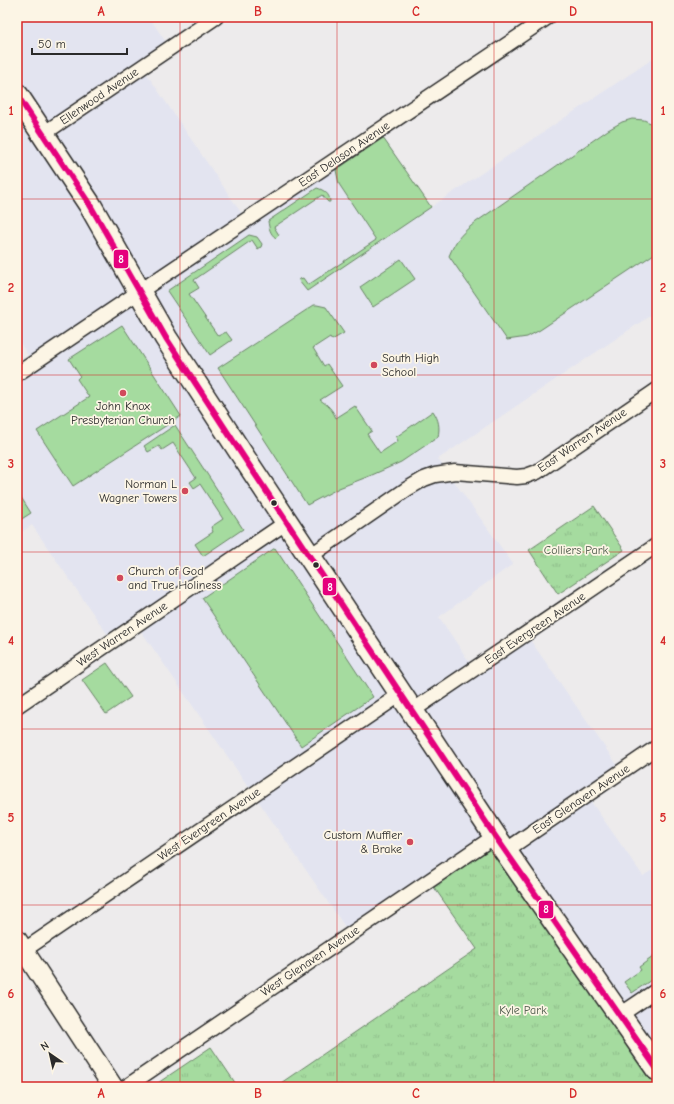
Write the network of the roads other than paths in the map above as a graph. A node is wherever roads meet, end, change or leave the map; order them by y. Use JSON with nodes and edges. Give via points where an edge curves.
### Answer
{"nodes":[{"id":1,"x":216,"y":17,"type":"edge"},
{"id":2,"x":548,"y":17,"type":"edge"},
{"id":3,"x":18,"y":101,"type":"edge"},
{"id":4,"x":43,"y":134,"type":"junction"},
{"id":5,"x":140,"y":291,"type":"junction"},
{"id":6,"x":17,"y":374,"type":"edge"},
{"id":7,"x":657,"y":390,"type":"edge"},
{"id":8,"x":287,"y":522,"type":"junction"},
{"id":9,"x":657,"y":545,"type":"edge"},
{"id":10,"x":310,"y":556,"type":"junction"},
{"id":11,"x":407,"y":702,"type":"junction"},
{"id":12,"x":17,"y":706,"type":"edge"},
{"id":13,"x":657,"y":747,"type":"edge"},
{"id":14,"x":500,"y":843,"type":"junction"},
{"id":15,"x":19,"y":948,"type":"edge"},
{"id":16,"x":657,"y":990,"type":"edge"},
{"id":17,"x":620,"y":1015,"type":"junction"},
{"id":18,"x":657,"y":1069,"type":"edge"},
{"id":19,"x":113,"y":1087,"type":"edge"},
{"id":20,"x":126,"y":1087,"type":"edge"}],
"edges":[{"from":1,"to":4,"type":"street","name":"Ellenwood Avenue"},
{"from":2,"to":5,"type":"street","name":"East Delason Avenue"},
{"from":3,"to":4,"type":"main road"},
{"from":4,"to":5,"type":"main road","via":[[90,205]]},
{"from":5,"to":6,"type":"street","name":"East Delason Avenue"},
{"from":5,"to":8,"type":"main road","via":[[166,338]]},
{"from":7,"to":10,"type":"street","name":"East Warren Avenue","via":[[537,472],[517,477],[455,472],[424,479]]},
{"from":8,"to":10,"type":"main road"},
{"from":8,"to":12,"type":"street","name":"West Warren Avenue"},
{"from":9,"to":11,"type":"street","name":"East Evergreen Avenue"},
{"from":10,"to":11,"type":"main road"},
{"from":11,"to":14,"type":"main road"},
{"from":11,"to":15,"type":"street","name":"West Evergreen Avenue"},
{"from":13,"to":14,"type":"street","name":"East Glenaven Avenue"},
{"from":14,"to":17,"type":"main road"},
{"from":14,"to":20,"type":"street","name":"West Glenaven Avenue"},
{"from":15,"to":19,"type":"street"},
{"from":16,"to":17,"type":"street"},
{"from":17,"to":18,"type":"main road"}]}
